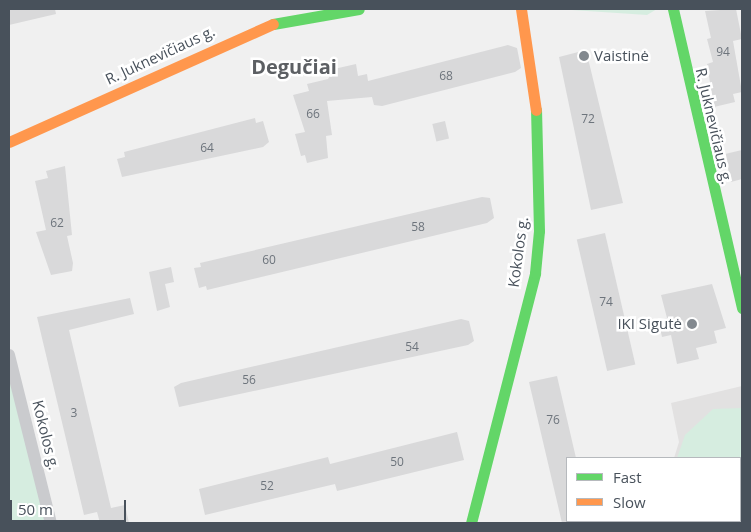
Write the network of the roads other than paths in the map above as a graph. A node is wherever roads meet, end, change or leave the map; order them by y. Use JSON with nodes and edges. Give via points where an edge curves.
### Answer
{"nodes":[{"id":1,"x":358,"y":9,"type":"edge"},
{"id":2,"x":521,"y":9,"type":"edge"},
{"id":3,"x":673,"y":9,"type":"edge"},
{"id":4,"x":280,"y":14,"type":"edge"},
{"id":5,"x":9,"y":142,"type":"edge"},
{"id":6,"x":742,"y":308,"type":"edge"},
{"id":7,"x":9,"y":355,"type":"edge"},
{"id":8,"x":51,"y":523,"type":"edge"},
{"id":9,"x":471,"y":523,"type":"edge"}],
"edges":[{"from":1,"to":4,"type":"street","name":"R. Juknevičiaus g."},
{"from":2,"to":9,"type":"street","name":"Kokolos g.","via":[[535,86],[539,231],[535,273]]},
{"from":3,"to":6,"type":"street","name":"R. Juknevičiaus g."},
{"from":4,"to":5,"type":"street","name":"R. Juknevičiaus g."},
{"from":7,"to":8,"type":"street","name":"Kokolos g."}]}
